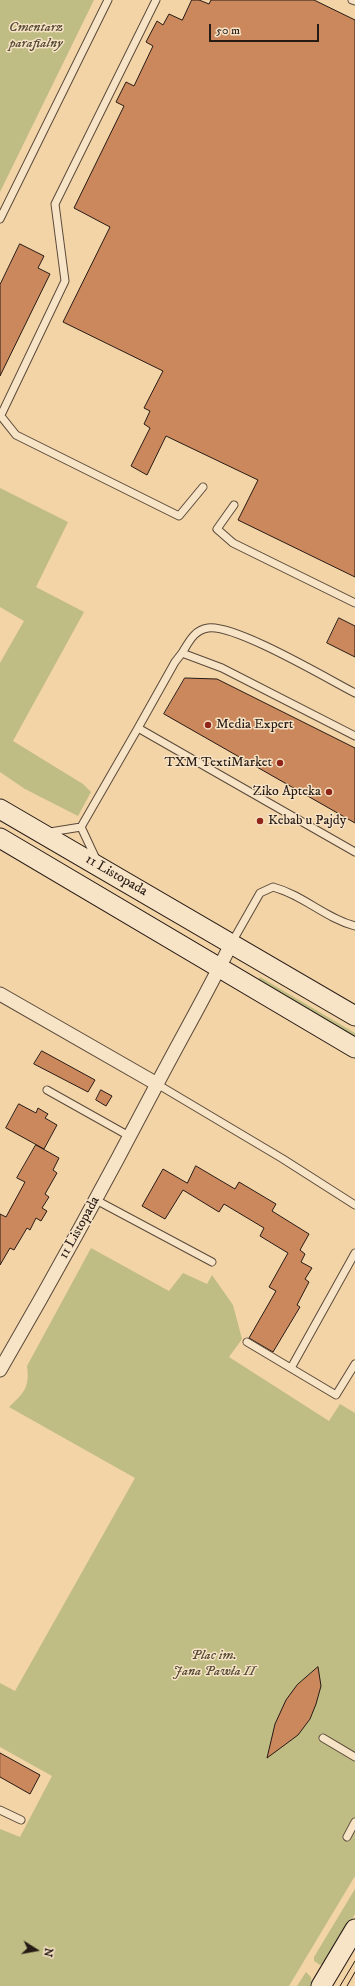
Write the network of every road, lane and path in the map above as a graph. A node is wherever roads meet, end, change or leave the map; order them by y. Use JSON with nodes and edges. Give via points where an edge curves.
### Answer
{"nodes":[{"id":1,"x":108,"y":0,"type":"edge"},
{"id":2,"x":156,"y":0,"type":"edge"},
{"id":3,"x":0,"y":219,"type":"edge"},
{"id":4,"x":0,"y":415,"type":"edge"},
{"id":5,"x":204,"y":487,"type":"dead end"},
{"id":6,"x":234,"y":504,"type":"dead end"},
{"id":7,"x":355,"y":603,"type":"edge"},
{"id":8,"x":182,"y":652,"type":"junction"},
{"id":9,"x":355,"y":693,"type":"edge"},
{"id":10,"x":138,"y":728,"type":"junction"},
{"id":11,"x":355,"y":736,"type":"edge"},
{"id":12,"x":0,"y":809,"type":"edge"},
{"id":13,"x":81,"y":827,"type":"junction"},
{"id":14,"x":39,"y":833,"type":"junction"},
{"id":15,"x":0,"y":838,"type":"edge"},
{"id":16,"x":355,"y":852,"type":"edge"},
{"id":17,"x":99,"y":866,"type":"junction"},
{"id":18,"x":355,"y":926,"type":"edge"},
{"id":19,"x":232,"y":944,"type":"junction"},
{"id":20,"x":219,"y":969,"type":"junction"},
{"id":21,"x":0,"y":994,"type":"edge"},
{"id":22,"x":355,"y":1016,"type":"edge"},
{"id":23,"x":355,"y":1048,"type":"edge"},
{"id":24,"x":157,"y":1084,"type":"junction"},
{"id":25,"x":47,"y":1090,"type":"dead end"},
{"id":26,"x":129,"y":1136,"type":"junction"},
{"id":27,"x":96,"y":1200,"type":"junction"},
{"id":28,"x":355,"y":1205,"type":"edge"},
{"id":29,"x":355,"y":1253,"type":"edge"},
{"id":30,"x":212,"y":1262,"type":"dead end"},
{"id":31,"x":247,"y":1342,"type":"dead end"},
{"id":32,"x":355,"y":1364,"type":"edge"},
{"id":33,"x":291,"y":1368,"type":"junction"},
{"id":34,"x":0,"y":1370,"type":"edge"},
{"id":35,"x":322,"y":1738,"type":"dead end"},
{"id":36,"x":355,"y":1757,"type":"edge"},
{"id":37,"x":0,"y":1810,"type":"edge"},
{"id":38,"x":21,"y":1820,"type":"dead end"},
{"id":39,"x":355,"y":1822,"type":"edge"},
{"id":40,"x":346,"y":1837,"type":"dead end"},
{"id":41,"x":355,"y":1929,"type":"edge"},
{"id":42,"x":321,"y":1986,"type":"edge"}],
"edges":[{"from":1,"to":3,"type":"lane"},
{"from":2,"to":4,"type":"lane","via":[[55,204],[65,281]]},
{"from":4,"to":5,"type":"lane","via":[[16,435],[179,516]]},
{"from":6,"to":7,"type":"lane","via":[[217,529],[233,544]]},
{"from":8,"to":9,"type":"lane","via":[[195,634],[206,628],[218,628],[276,652]]},
{"from":8,"to":10,"type":"lane"},
{"from":8,"to":11,"type":"lane","via":[[222,668]]},
{"from":10,"to":13,"type":"lane"},
{"from":10,"to":16,"type":"lane"},
{"from":12,"to":14,"type":"main road","name":"11 Listopada"},
{"from":13,"to":14,"type":"lane"},
{"from":13,"to":17,"type":"lane"},
{"from":14,"to":17,"type":"main road","name":"11 Listopada"},
{"from":15,"to":20,"type":"main road","name":"11 Listopada"},
{"from":17,"to":19,"type":"main road","name":"11 Listopada"},
{"from":18,"to":19,"type":"lane","via":[[340,922],[288,891],[273,887],[260,894]]},
{"from":19,"to":20,"type":"street","name":"11 Listopada"},
{"from":19,"to":22,"type":"main road","name":"11 Listopada"},
{"from":20,"to":23,"type":"main road","name":"11 Listopada"},
{"from":20,"to":24,"type":"street","name":"11 Listopada"},
{"from":21,"to":24,"type":"street"},
{"from":24,"to":26,"type":"street","name":"11 Listopada"},
{"from":24,"to":28,"type":"lane"},
{"from":25,"to":26,"type":"lane"},
{"from":26,"to":27,"type":"street","name":"11 Listopada"},
{"from":27,"to":30,"type":"lane"},
{"from":27,"to":34,"type":"street","name":"11 Listopada"},
{"from":29,"to":33,"type":"lane"},
{"from":31,"to":33,"type":"lane"},
{"from":32,"to":33,"type":"lane","via":[[336,1394]]},
{"from":35,"to":36,"type":"lane"},
{"from":37,"to":38,"type":"lane"},
{"from":39,"to":40,"type":"lane"},
{"from":41,"to":42,"type":"main road"}]}
